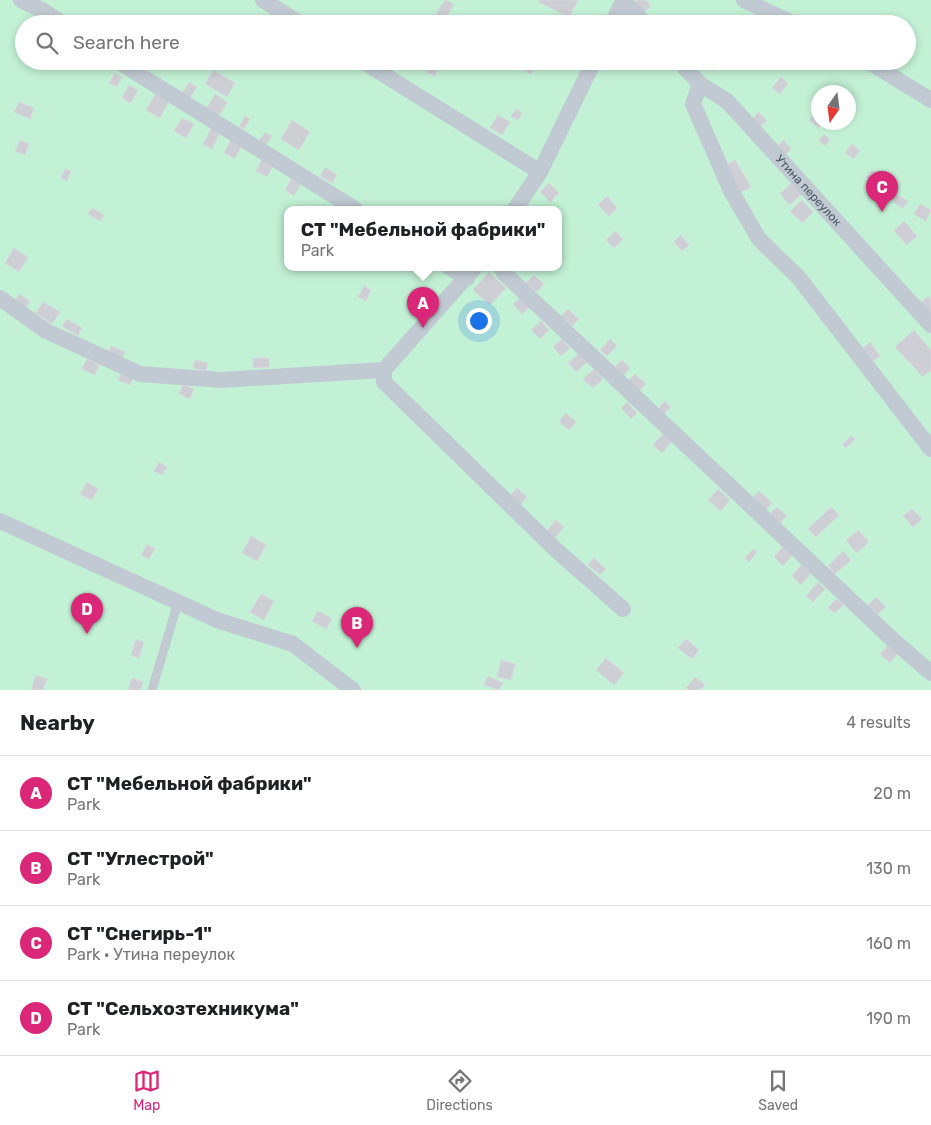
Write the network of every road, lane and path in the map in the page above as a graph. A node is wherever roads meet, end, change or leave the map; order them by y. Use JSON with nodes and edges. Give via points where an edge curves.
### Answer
{"nodes":[{"id":1,"x":21,"y":0,"type":"edge"},
{"id":2,"x":263,"y":0,"type":"edge"},
{"id":3,"x":623,"y":0,"type":"edge"},
{"id":4,"x":744,"y":0,"type":"edge"},
{"id":5,"x":50,"y":15,"type":"edge"},
{"id":6,"x":287,"y":15,"type":"edge"},
{"id":7,"x":616,"y":15,"type":"edge"},
{"id":8,"x":637,"y":15,"type":"edge"},
{"id":9,"x":775,"y":15,"type":"edge"},
{"id":10,"x":132,"y":70,"type":"edge"},
{"id":11,"x":376,"y":70,"type":"edge"},
{"id":12,"x":590,"y":70,"type":"edge"},
{"id":13,"x":687,"y":70,"type":"edge"},
{"id":14,"x":882,"y":70,"type":"edge"},
{"id":15,"x":700,"y":84,"type":"junction"},
{"id":16,"x":931,"y":100,"type":"edge"},
{"id":17,"x":540,"y":172,"type":"junction"},
{"id":18,"x":351,"y":206,"type":"edge"},
{"id":19,"x":516,"y":206,"type":"edge"},
{"id":20,"x":503,"y":271,"type":"edge"},
{"id":21,"x":471,"y":272,"type":"edge"},
{"id":22,"x":0,"y":298,"type":"edge"},
{"id":23,"x":931,"y":325,"type":"edge"},
{"id":24,"x":384,"y":370,"type":"junction"},
{"id":25,"x":931,"y":449,"type":"edge"},
{"id":26,"x":0,"y":521,"type":"edge"},
{"id":27,"x":178,"y":602,"type":"junction"},
{"id":28,"x":623,"y":609,"type":"dead end"},
{"id":29,"x":931,"y":673,"type":"edge"},
{"id":30,"x":152,"y":690,"type":"edge"},
{"id":31,"x":353,"y":690,"type":"edge"}],
"edges":[{"from":1,"to":5,"type":"street"},
{"from":2,"to":6,"type":"street"},
{"from":3,"to":7,"type":"street"},
{"from":3,"to":8,"type":"street"},
{"from":4,"to":9,"type":"street"},
{"from":10,"to":18,"type":"street"},
{"from":11,"to":17,"type":"street"},
{"from":12,"to":17,"type":"street"},
{"from":13,"to":15,"type":"street","name":"Утина переулок"},
{"from":14,"to":16,"type":"street"},
{"from":15,"to":23,"type":"street","name":"Утина переулок","via":[[727,101]]},
{"from":15,"to":25,"type":"street","via":[[693,104],[731,191],[760,239],[799,278]]},
{"from":17,"to":19,"type":"street"},
{"from":20,"to":29,"type":"street"},
{"from":21,"to":24,"type":"street"},
{"from":22,"to":24,"type":"street","via":[[46,331],[140,374],[221,380]]},
{"from":24,"to":28,"type":"street","via":[[384,382],[555,549]]},
{"from":26,"to":27,"type":"street"},
{"from":27,"to":30,"type":"lane"},
{"from":27,"to":31,"type":"street","via":[[217,620],[293,644]]}]}
